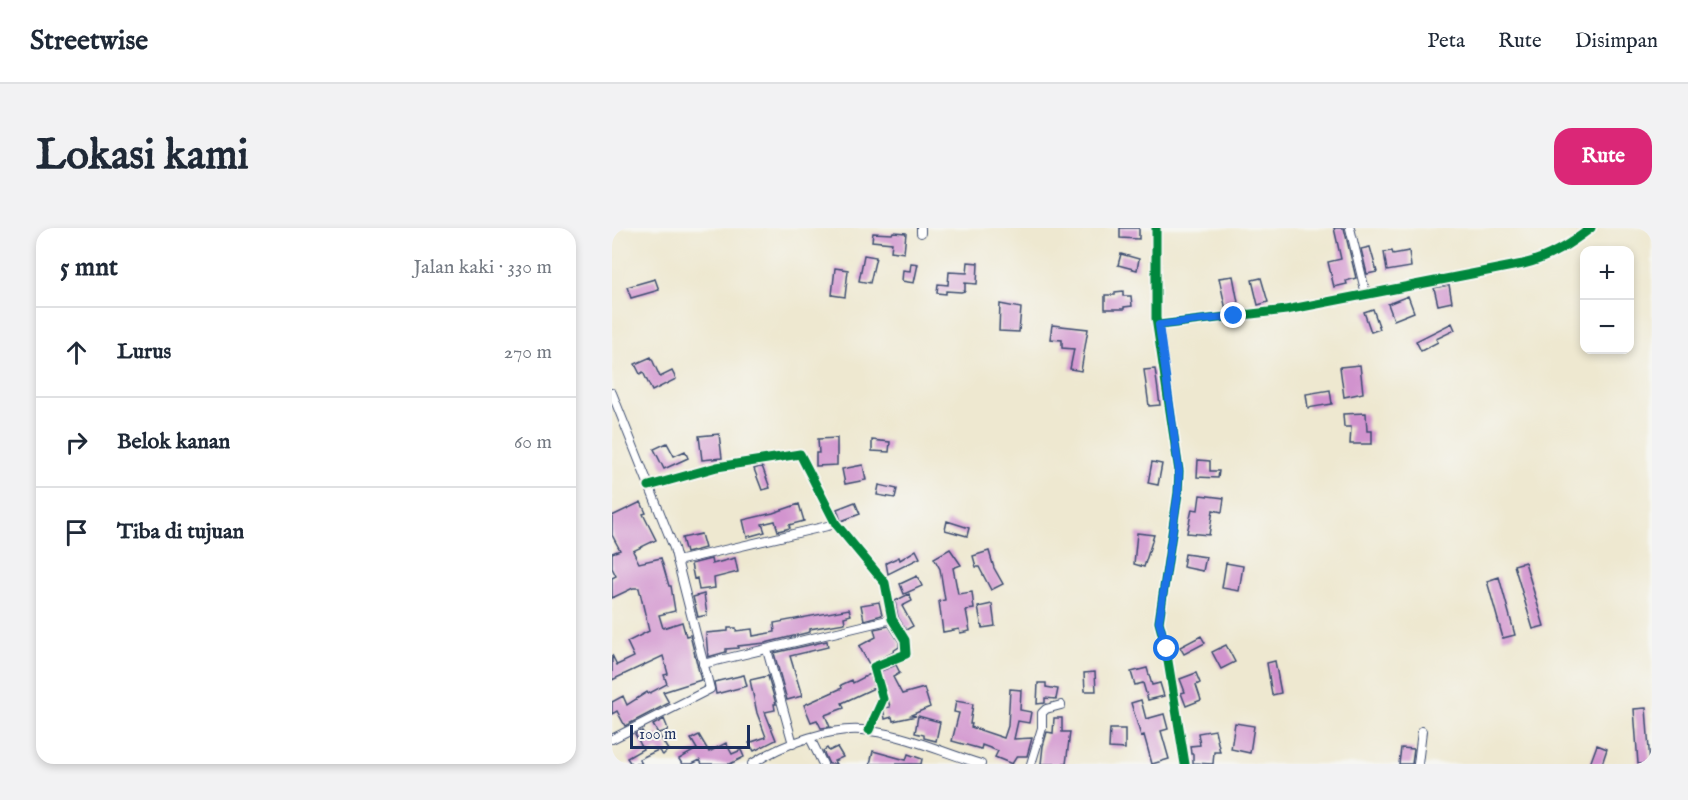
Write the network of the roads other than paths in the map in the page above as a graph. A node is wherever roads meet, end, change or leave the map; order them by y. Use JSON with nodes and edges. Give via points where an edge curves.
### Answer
{"nodes":[{"id":1,"x":1156,"y":228,"type":"edge"},
{"id":2,"x":1350,"y":228,"type":"edge"},
{"id":3,"x":1591,"y":228,"type":"edge"},
{"id":4,"x":1366,"y":294,"type":"junction"},
{"id":5,"x":1159,"y":325,"type":"junction"},
{"id":6,"x":612,"y":393,"type":"edge"},
{"id":7,"x":615,"y":415,"type":"edge"},
{"id":8,"x":648,"y":486,"type":"junction"},
{"id":9,"x":836,"y":524,"type":"junction"},
{"id":10,"x":677,"y":561,"type":"junction"},
{"id":11,"x":892,"y":619,"type":"junction"},
{"id":12,"x":767,"y":650,"type":"junction"},
{"id":13,"x":704,"y":664,"type":"junction"},
{"id":14,"x":1061,"y":705,"type":"dead end"},
{"id":15,"x":869,"y":730,"type":"junction"},
{"id":16,"x":1422,"y":731,"type":"dead end"},
{"id":17,"x":810,"y":738,"type":"junction"},
{"id":18,"x":612,"y":739,"type":"edge"},
{"id":19,"x":793,"y":744,"type":"junction"},
{"id":20,"x":752,"y":764,"type":"edge"},
{"id":21,"x":823,"y":764,"type":"edge"},
{"id":22,"x":981,"y":764,"type":"edge"},
{"id":23,"x":1031,"y":764,"type":"edge"},
{"id":24,"x":1185,"y":764,"type":"edge"},
{"id":25,"x":1418,"y":764,"type":"edge"}],
"edges":[{"from":1,"to":5,"type":"street"},
{"from":2,"to":4,"type":"street"},
{"from":3,"to":4,"type":"street","via":[[1541,260]]},
{"from":4,"to":5,"type":"street","via":[[1286,310]]},
{"from":5,"to":24,"type":"street","via":[[1179,471],[1159,622],[1167,649]]},
{"from":6,"to":7,"type":"street"},
{"from":7,"to":8,"type":"street"},
{"from":8,"to":9,"type":"street","via":[[717,467],[800,454]]},
{"from":8,"to":10,"type":"street"},
{"from":9,"to":10,"type":"street"},
{"from":9,"to":11,"type":"street","via":[[885,583]]},
{"from":10,"to":13,"type":"street"},
{"from":11,"to":12,"type":"street"},
{"from":11,"to":15,"type":"street","via":[[905,640],[906,654],[874,667],[883,699]]},
{"from":12,"to":13,"type":"street"},
{"from":12,"to":19,"type":"street"},
{"from":13,"to":18,"type":"street","via":[[710,689]]},
{"from":14,"to":23,"type":"street","via":[[1042,713],[1042,728]]},
{"from":15,"to":17,"type":"street"},
{"from":15,"to":22,"type":"street"},
{"from":16,"to":25,"type":"street"},
{"from":17,"to":19,"type":"street"},
{"from":17,"to":21,"type":"street"},
{"from":19,"to":20,"type":"street"}]}
